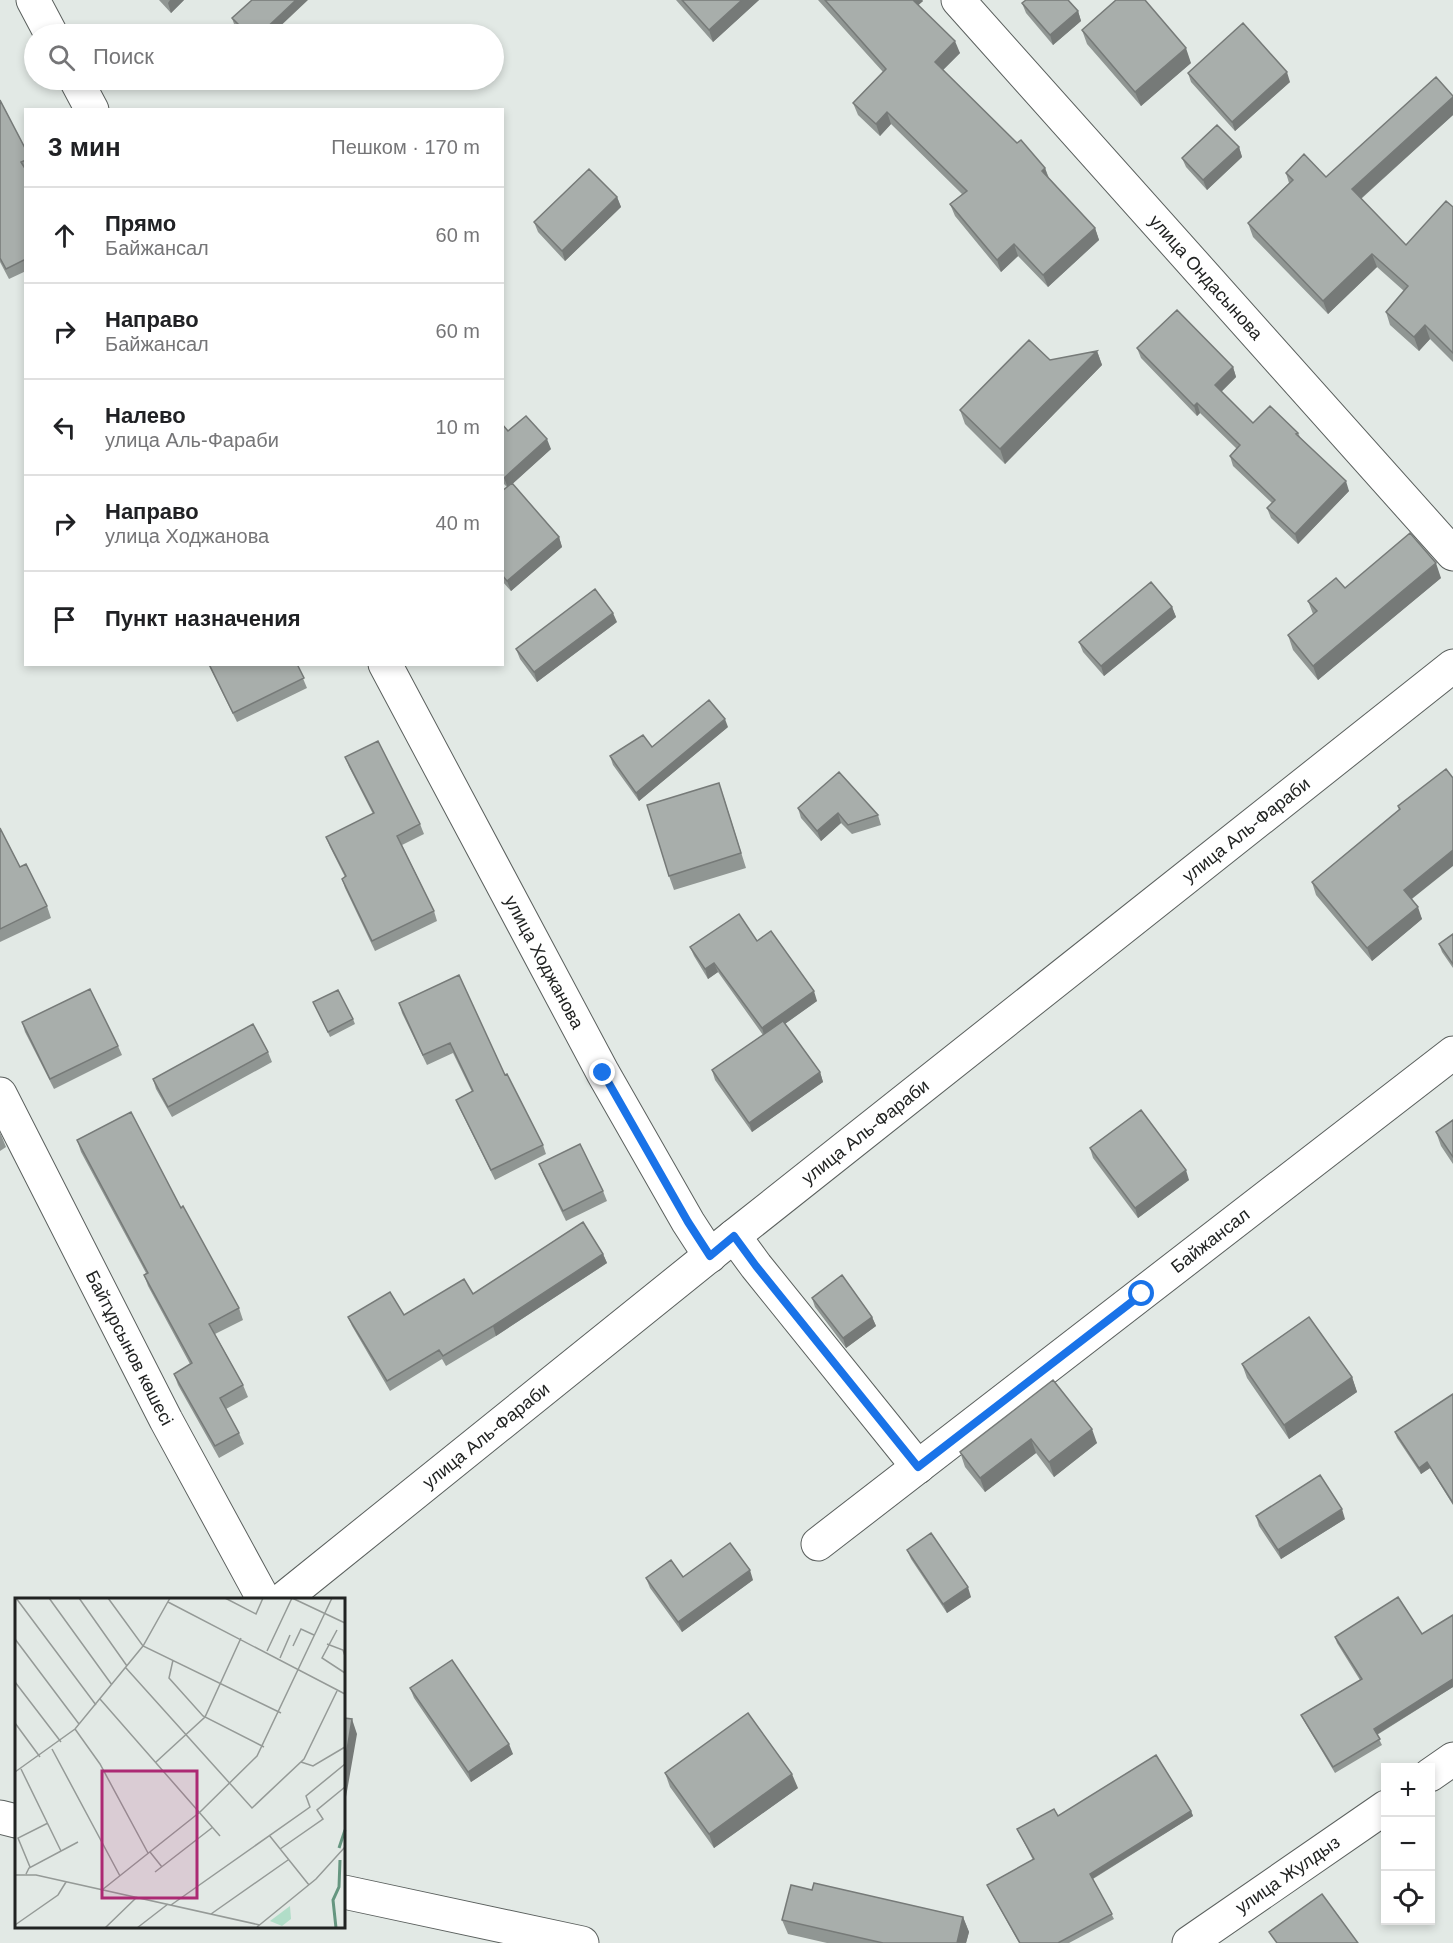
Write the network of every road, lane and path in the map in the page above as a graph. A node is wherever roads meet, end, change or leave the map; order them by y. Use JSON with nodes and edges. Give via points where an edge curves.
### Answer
{"nodes":[{"id":1,"x":33,"y":0,"type":"edge"},
{"id":2,"x":958,"y":0,"type":"edge"},
{"id":3,"x":46,"y":24,"type":"edge"},
{"id":4,"x":81,"y":90,"type":"edge"},
{"id":5,"x":91,"y":108,"type":"edge"},
{"id":6,"x":1453,"y":554,"type":"edge"},
{"id":7,"x":386,"y":666,"type":"edge"},
{"id":8,"x":1453,"y":666,"type":"edge"},
{"id":9,"x":1453,"y":1053,"type":"edge"},
{"id":10,"x":0,"y":1094,"type":"edge"},
{"id":11,"x":722,"y":1246,"type":"junction"},
{"id":12,"x":918,"y":1467,"type":"junction"},
{"id":13,"x":818,"y":1544,"type":"dead end"},
{"id":14,"x":263,"y":1598,"type":"edge"},
{"id":15,"x":283,"y":1598,"type":"edge"},
{"id":16,"x":1453,"y":1759,"type":"edge"},
{"id":17,"x":1435,"y":1772,"type":"edge"},
{"id":18,"x":15,"y":1806,"type":"edge"},
{"id":19,"x":1381,"y":1810,"type":"edge"},
{"id":20,"x":0,"y":1817,"type":"edge"},
{"id":21,"x":15,"y":1821,"type":"edge"},
{"id":22,"x":345,"y":1892,"type":"edge"},
{"id":23,"x":522,"y":1937,"type":"edge"},
{"id":24,"x":582,"y":1943,"type":"edge"},
{"id":25,"x":1189,"y":1943,"type":"edge"}],
"edges":[{"from":1,"to":3,"type":"street"},
{"from":2,"to":6,"type":"street","name":"улица Ондасынова"},
{"from":4,"to":5,"type":"street"},
{"from":7,"to":11,"type":"street","name":"улица Ходжанова","via":[[603,1073],[688,1222]]},
{"from":8,"to":11,"type":"street","name":"улица Аль-Фараби"},
{"from":9,"to":12,"type":"street","name":"Байжансал"},
{"from":10,"to":14,"type":"street","name":"Байтұрсынов көшесі","via":[[166,1420]]},
{"from":11,"to":12,"type":"street","via":[[756,1266]]},
{"from":11,"to":15,"type":"street","name":"улица Аль-Фараби"},
{"from":12,"to":13,"type":"street","name":"Байжансал"},
{"from":16,"to":17,"type":"street"},
{"from":18,"to":20,"type":"street"},
{"from":19,"to":25,"type":"street","name":"улица Жулдыз"},
{"from":20,"to":21,"type":"street"},
{"from":22,"to":23,"type":"street"},
{"from":23,"to":24,"type":"street"}]}
